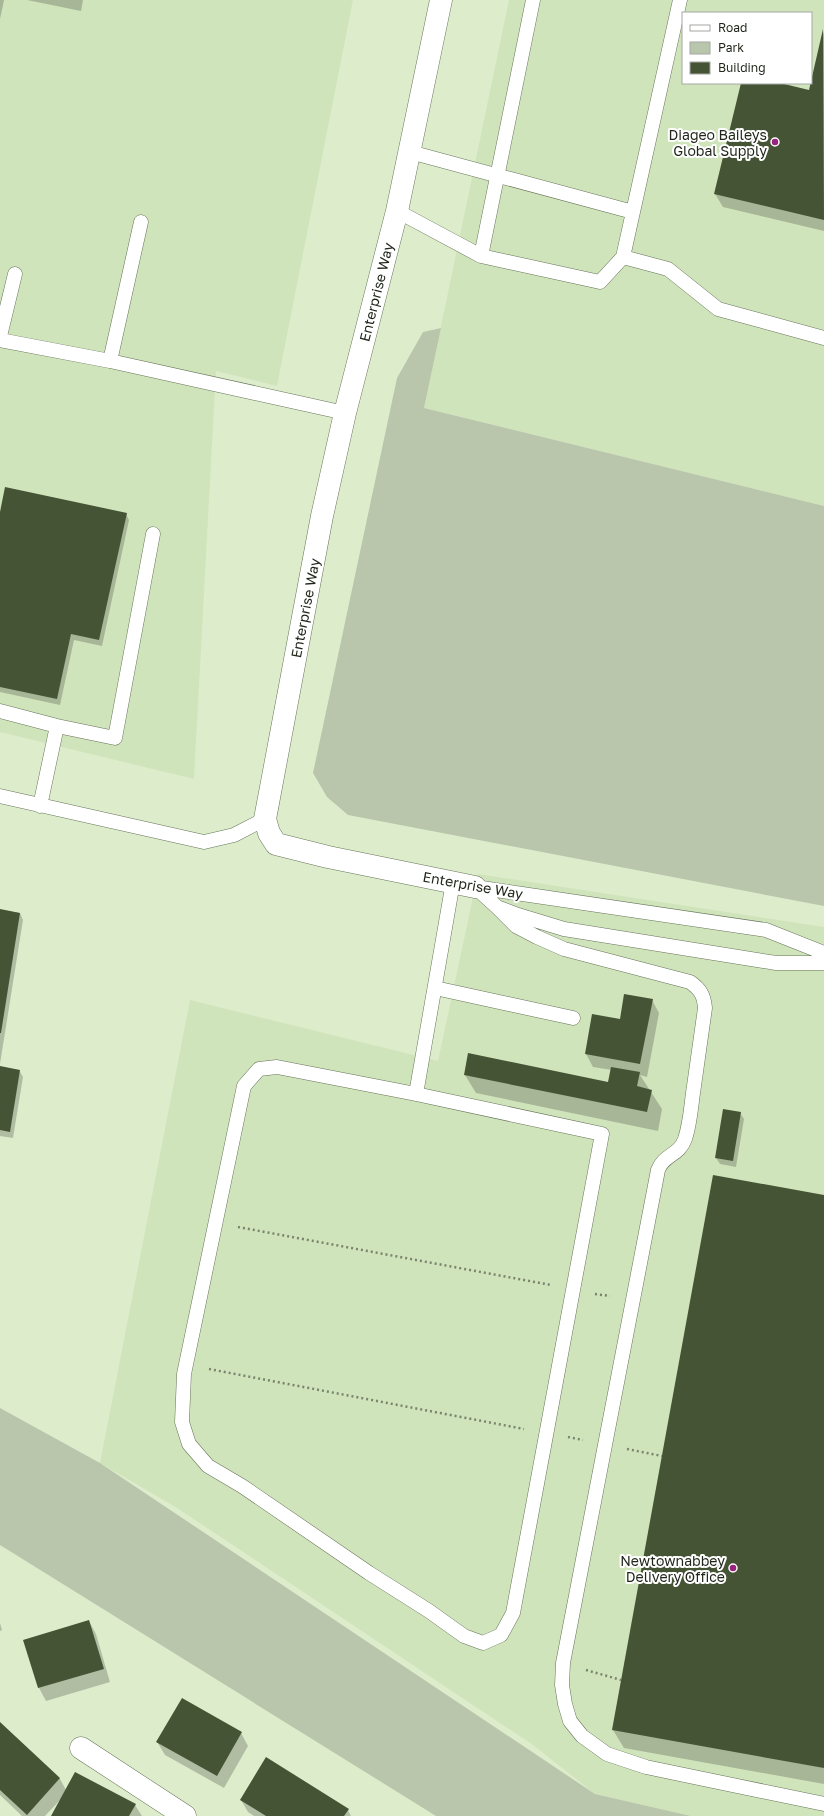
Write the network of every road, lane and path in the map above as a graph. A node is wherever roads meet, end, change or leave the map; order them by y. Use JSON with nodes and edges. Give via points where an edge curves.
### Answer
{"nodes":[{"id":1,"x":441,"y":0,"type":"edge"},
{"id":2,"x":534,"y":0,"type":"edge"},
{"id":3,"x":680,"y":0,"type":"edge"},
{"id":4,"x":410,"y":152,"type":"junction"},
{"id":5,"x":497,"y":176,"type":"junction"},
{"id":6,"x":397,"y":211,"type":"junction"},
{"id":7,"x":633,"y":212,"type":"junction"},
{"id":8,"x":141,"y":222,"type":"dead end"},
{"id":9,"x":481,"y":256,"type":"junction"},
{"id":10,"x":623,"y":257,"type":"junction"},
{"id":11,"x":15,"y":274,"type":"dead end"},
{"id":12,"x":0,"y":336,"type":"edge"},
{"id":13,"x":824,"y":338,"type":"edge"},
{"id":14,"x":0,"y":340,"type":"edge"},
{"id":15,"x":110,"y":361,"type":"junction"},
{"id":16,"x":345,"y":413,"type":"junction"},
{"id":17,"x":153,"y":534,"type":"dead end"},
{"id":18,"x":0,"y":711,"type":"edge"},
{"id":19,"x":57,"y":726,"type":"junction"},
{"id":20,"x":0,"y":796,"type":"edge"},
{"id":21,"x":40,"y":806,"type":"junction"},
{"id":22,"x":265,"y":819,"type":"junction"},
{"id":23,"x":453,"y":882,"type":"junction"},
{"id":24,"x":475,"y":887,"type":"junction"},
{"id":25,"x":497,"y":906,"type":"junction"},
{"id":26,"x":824,"y":953,"type":"edge"},
{"id":27,"x":824,"y":963,"type":"edge"},
{"id":28,"x":435,"y":988,"type":"junction"},
{"id":29,"x":573,"y":1018,"type":"dead end"},
{"id":30,"x":416,"y":1094,"type":"junction"},
{"id":31,"x":216,"y":1223,"type":"junction"},
{"id":32,"x":573,"y":1290,"type":"junction"},
{"id":33,"x":611,"y":1296,"type":"dead end"},
{"id":34,"x":186,"y":1364,"type":"junction"},
{"id":35,"x":547,"y":1433,"type":"junction"},
{"id":36,"x":606,"y":1444,"type":"junction"},
{"id":37,"x":662,"y":1456,"type":"dead end"},
{"id":38,"x":81,"y":1748,"type":"dead end"},
{"id":39,"x":824,"y":1804,"type":"edge"},
{"id":40,"x":185,"y":1816,"type":"edge"}],
"edges":[{"from":1,"to":4,"type":"street","name":"Enterprise Way"},
{"from":2,"to":5,"type":"lane"},
{"from":3,"to":7,"type":"lane"},
{"from":4,"to":5,"type":"lane"},
{"from":4,"to":6,"type":"street","name":"Enterprise Way"},
{"from":5,"to":7,"type":"lane"},
{"from":5,"to":9,"type":"lane"},
{"from":6,"to":9,"type":"lane"},
{"from":6,"to":16,"type":"street","name":"Enterprise Way"},
{"from":7,"to":10,"type":"lane"},
{"from":8,"to":15,"type":"lane"},
{"from":9,"to":10,"type":"lane","via":[[600,282]]},
{"from":10,"to":13,"type":"lane","via":[[668,269],[718,309]]},
{"from":11,"to":12,"type":"lane"},
{"from":14,"to":15,"type":"lane"},
{"from":15,"to":16,"type":"lane"},
{"from":16,"to":22,"type":"street","name":"Enterprise Way","via":[[322,516]]},
{"from":17,"to":19,"type":"lane","via":[[115,738]]},
{"from":18,"to":19,"type":"lane"},
{"from":19,"to":21,"type":"lane"},
{"from":20,"to":21,"type":"lane"},
{"from":21,"to":22,"type":"lane","via":[[204,842],[234,835]]},
{"from":22,"to":23,"type":"street","name":"Enterprise Way","via":[[269,834],[276,844]]},
{"from":23,"to":24,"type":"street","name":"Enterprise Way"},
{"from":23,"to":28,"type":"lane"},
{"from":24,"to":25,"type":"lane"},
{"from":24,"to":26,"type":"lane","name":"Enterprise Way","via":[[766,930]]},
{"from":25,"to":27,"type":"lane","via":[[518,915],[571,930],[776,964]]},
{"from":25,"to":36,"type":"lane","via":[[516,926],[537,937],[564,949],[690,982],[697,987],[704,1000],[688,1128],[679,1150],[661,1162],[658,1170]]},
{"from":28,"to":29,"type":"lane"},
{"from":28,"to":30,"type":"lane"},
{"from":30,"to":31,"type":"lane","via":[[277,1067],[260,1069],[244,1086]]},
{"from":30,"to":32,"type":"lane","via":[[602,1134]]},
{"from":31,"to":32,"type":"path"},
{"from":31,"to":34,"type":"lane"},
{"from":32,"to":33,"type":"path"},
{"from":32,"to":35,"type":"lane"},
{"from":34,"to":35,"type":"path"},
{"from":34,"to":35,"type":"lane","via":[[182,1422],[189,1444],[208,1466],[242,1486],[464,1636],[483,1643],[501,1635],[513,1614]]},
{"from":35,"to":36,"type":"path"},
{"from":36,"to":37,"type":"path"},
{"from":36,"to":39,"type":"lane","via":[[563,1663],[564,1704],[570,1721],[582,1736],[607,1754],[646,1767]]},
{"from":38,"to":40,"type":"street"}]}
